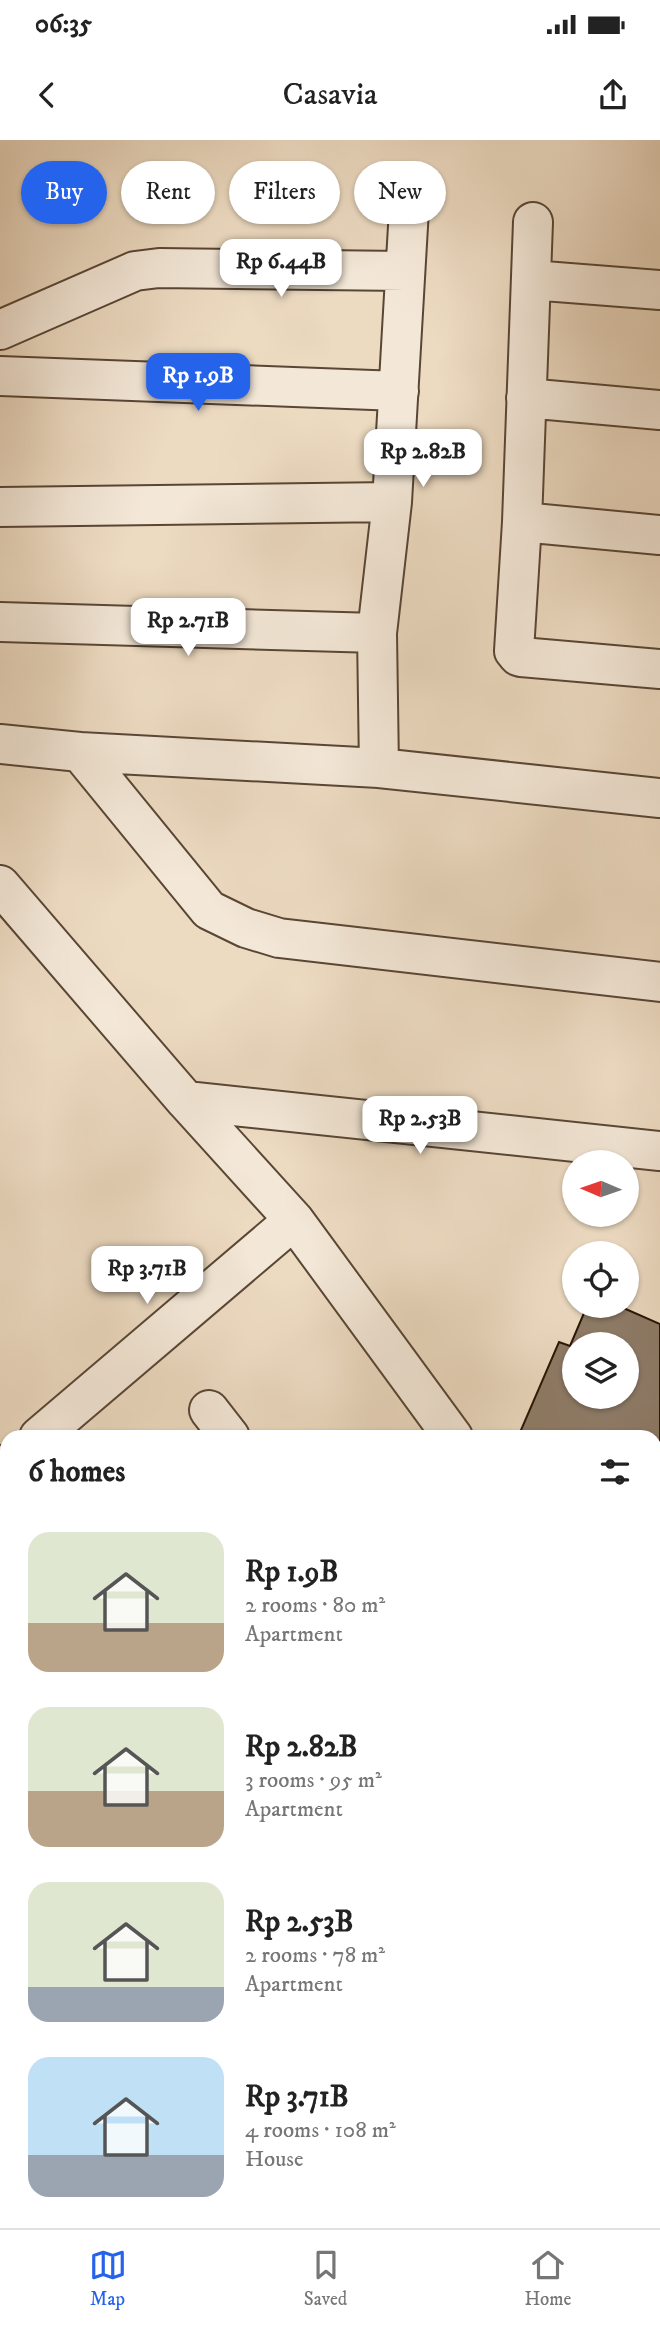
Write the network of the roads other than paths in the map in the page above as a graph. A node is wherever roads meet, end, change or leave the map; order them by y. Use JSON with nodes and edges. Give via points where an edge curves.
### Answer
{"nodes":[{"id":1,"x":533,"y":222,"type":"dead end"},
{"id":2,"x":408,"y":224,"type":"edge"},
{"id":3,"x":405,"y":271,"type":"junction"},
{"id":4,"x":531,"y":280,"type":"junction"},
{"id":5,"x":660,"y":290,"type":"edge"},
{"id":6,"x":0,"y":330,"type":"edge"},
{"id":7,"x":0,"y":376,"type":"edge"},
{"id":8,"x":399,"y":391,"type":"junction"},
{"id":9,"x":527,"y":398,"type":"junction"},
{"id":10,"x":660,"y":410,"type":"edge"},
{"id":11,"x":392,"y":502,"type":"junction"},
{"id":12,"x":0,"y":507,"type":"edge"},
{"id":13,"x":522,"y":522,"type":"junction"},
{"id":14,"x":660,"y":535,"type":"edge"},
{"id":15,"x":0,"y":622,"type":"edge"},
{"id":16,"x":377,"y":633,"type":"junction"},
{"id":17,"x":660,"y":669,"type":"edge"},
{"id":18,"x":0,"y":744,"type":"edge"},
{"id":19,"x":80,"y":752,"type":"junction"},
{"id":20,"x":379,"y":768,"type":"junction"},
{"id":21,"x":660,"y":798,"type":"edge"},
{"id":22,"x":0,"y":885,"type":"edge"},
{"id":23,"x":660,"y":982,"type":"edge"},
{"id":24,"x":186,"y":1101,"type":"junction"},
{"id":25,"x":660,"y":1152,"type":"edge"},
{"id":26,"x":294,"y":1220,"type":"junction"},
{"id":27,"x":47,"y":1430,"type":"edge"},
{"id":28,"x":448,"y":1430,"type":"edge"}],
"edges":[{"from":1,"to":4,"type":"street"},
{"from":2,"to":3,"type":"street"},
{"from":3,"to":6,"type":"street","via":[[135,271]]},
{"from":3,"to":8,"type":"street"},
{"from":4,"to":5,"type":"street"},
{"from":4,"to":9,"type":"street"},
{"from":7,"to":8,"type":"street"},
{"from":8,"to":11,"type":"street"},
{"from":9,"to":10,"type":"street"},
{"from":9,"to":13,"type":"street"},
{"from":11,"to":12,"type":"street"},
{"from":11,"to":16,"type":"street"},
{"from":13,"to":14,"type":"street"},
{"from":13,"to":17,"type":"street","via":[[514,645],[518,656]]},
{"from":15,"to":16,"type":"street"},
{"from":16,"to":20,"type":"street"},
{"from":18,"to":19,"type":"street"},
{"from":19,"to":20,"type":"street"},
{"from":19,"to":23,"type":"street","via":[[209,910],[246,928],[279,938]]},
{"from":20,"to":21,"type":"street"},
{"from":22,"to":24,"type":"street"},
{"from":24,"to":25,"type":"street"},
{"from":24,"to":26,"type":"street"},
{"from":26,"to":27,"type":"street"},
{"from":26,"to":28,"type":"street"}]}
